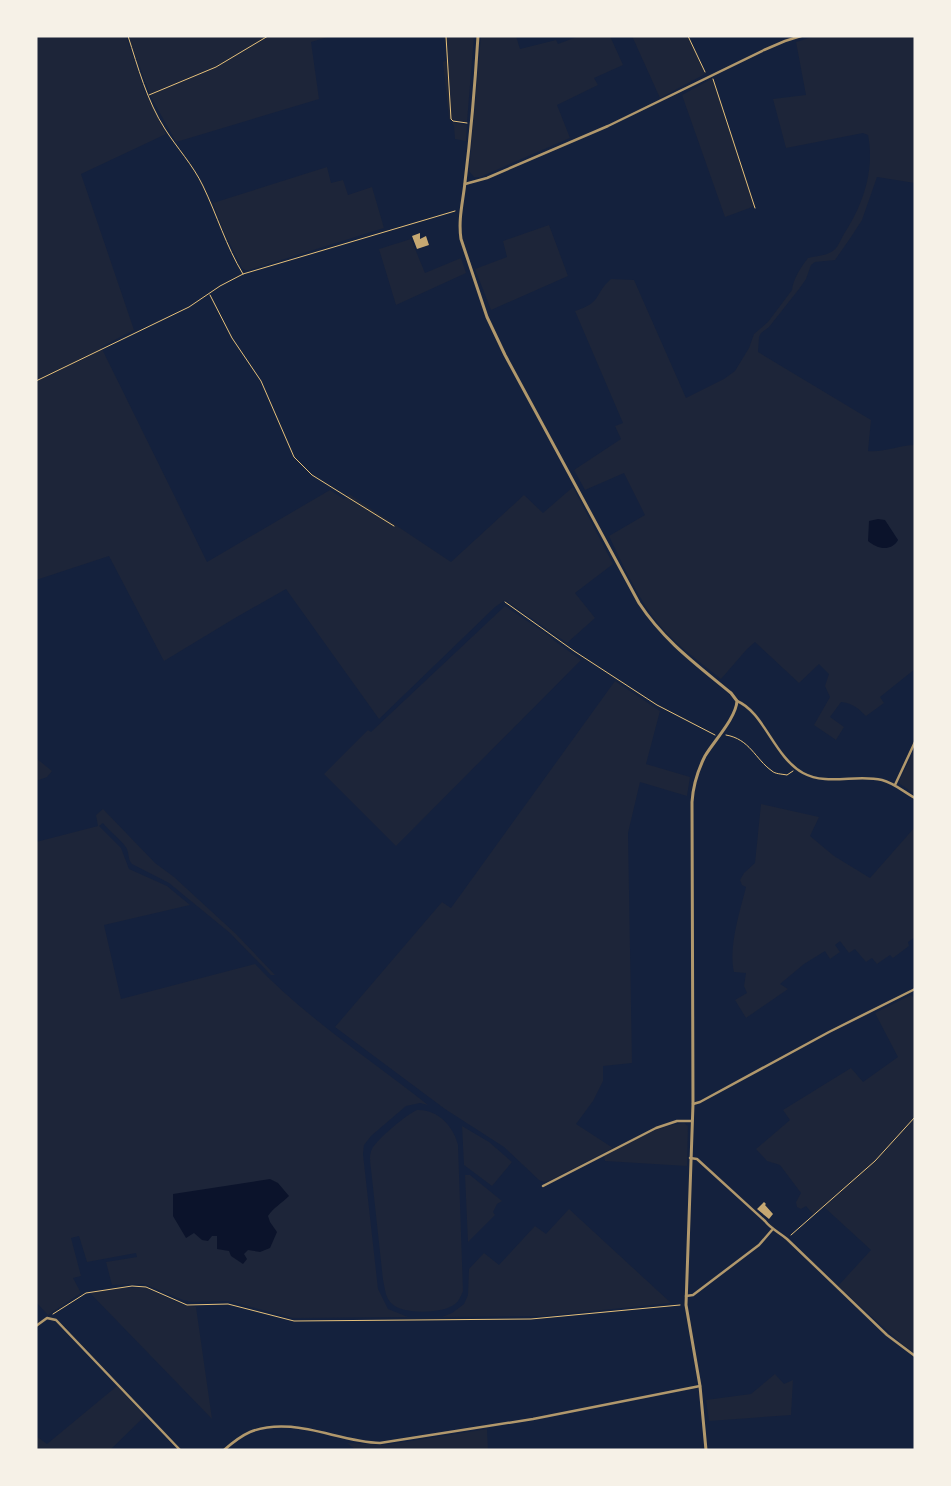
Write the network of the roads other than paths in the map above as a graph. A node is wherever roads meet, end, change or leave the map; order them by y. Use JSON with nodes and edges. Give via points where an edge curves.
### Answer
{"nodes":[{"id":1,"x":478,"y":36,"type":"edge"},
{"id":2,"x":801,"y":36,"type":"edge"},
{"id":3,"x":465,"y":184,"type":"junction"},
{"id":4,"x":737,"y":701,"type":"junction"},
{"id":5,"x":915,"y":742,"type":"edge"},
{"id":6,"x":895,"y":785,"type":"junction"},
{"id":7,"x":915,"y":798,"type":"edge"},
{"id":8,"x":915,"y":989,"type":"edge"},
{"id":9,"x":693,"y":1104,"type":"junction"},
{"id":10,"x":692,"y":1121,"type":"junction"},
{"id":11,"x":690,"y":1158,"type":"junction"},
{"id":12,"x":543,"y":1186,"type":"dead end"},
{"id":13,"x":772,"y":1230,"type":"junction"},
{"id":14,"x":686,"y":1296,"type":"junction"},
{"id":15,"x":36,"y":1326,"type":"edge"},
{"id":16,"x":915,"y":1356,"type":"edge"},
{"id":17,"x":700,"y":1386,"type":"junction"},
{"id":18,"x":180,"y":1450,"type":"edge"},
{"id":19,"x":224,"y":1450,"type":"edge"},
{"id":20,"x":706,"y":1450,"type":"edge"}],
"edges":[{"from":1,"to":3,"type":"street"},
{"from":2,"to":3,"type":"street","via":[[608,126],[487,178]]},
{"from":3,"to":4,"type":"street","via":[[460,211],[461,239],[487,317],[505,355],[652,624]]},
{"from":4,"to":6,"type":"street","via":[[749,708],[783,755],[805,774],[838,780],[875,779]]},
{"from":4,"to":9,"type":"street","via":[[734,712],[704,758],[693,792]]},
{"from":5,"to":6,"type":"street"},
{"from":6,"to":7,"type":"street"},
{"from":8,"to":9,"type":"street"},
{"from":9,"to":10,"type":"street"},
{"from":10,"to":11,"type":"street"},
{"from":10,"to":12,"type":"street","via":[[656,1128]]},
{"from":11,"to":13,"type":"street","via":[[697,1159]]},
{"from":11,"to":14,"type":"street"},
{"from":13,"to":14,"type":"street","via":[[759,1245],[692,1295]]},
{"from":13,"to":16,"type":"street","via":[[787,1239],[887,1335]]},
{"from":14,"to":17,"type":"street"},
{"from":15,"to":18,"type":"street","via":[[46,1318],[56,1320]]},
{"from":17,"to":19,"type":"street","via":[[532,1419],[380,1443],[344,1439],[315,1430],[267,1428],[249,1432]]},
{"from":17,"to":20,"type":"street"}]}
